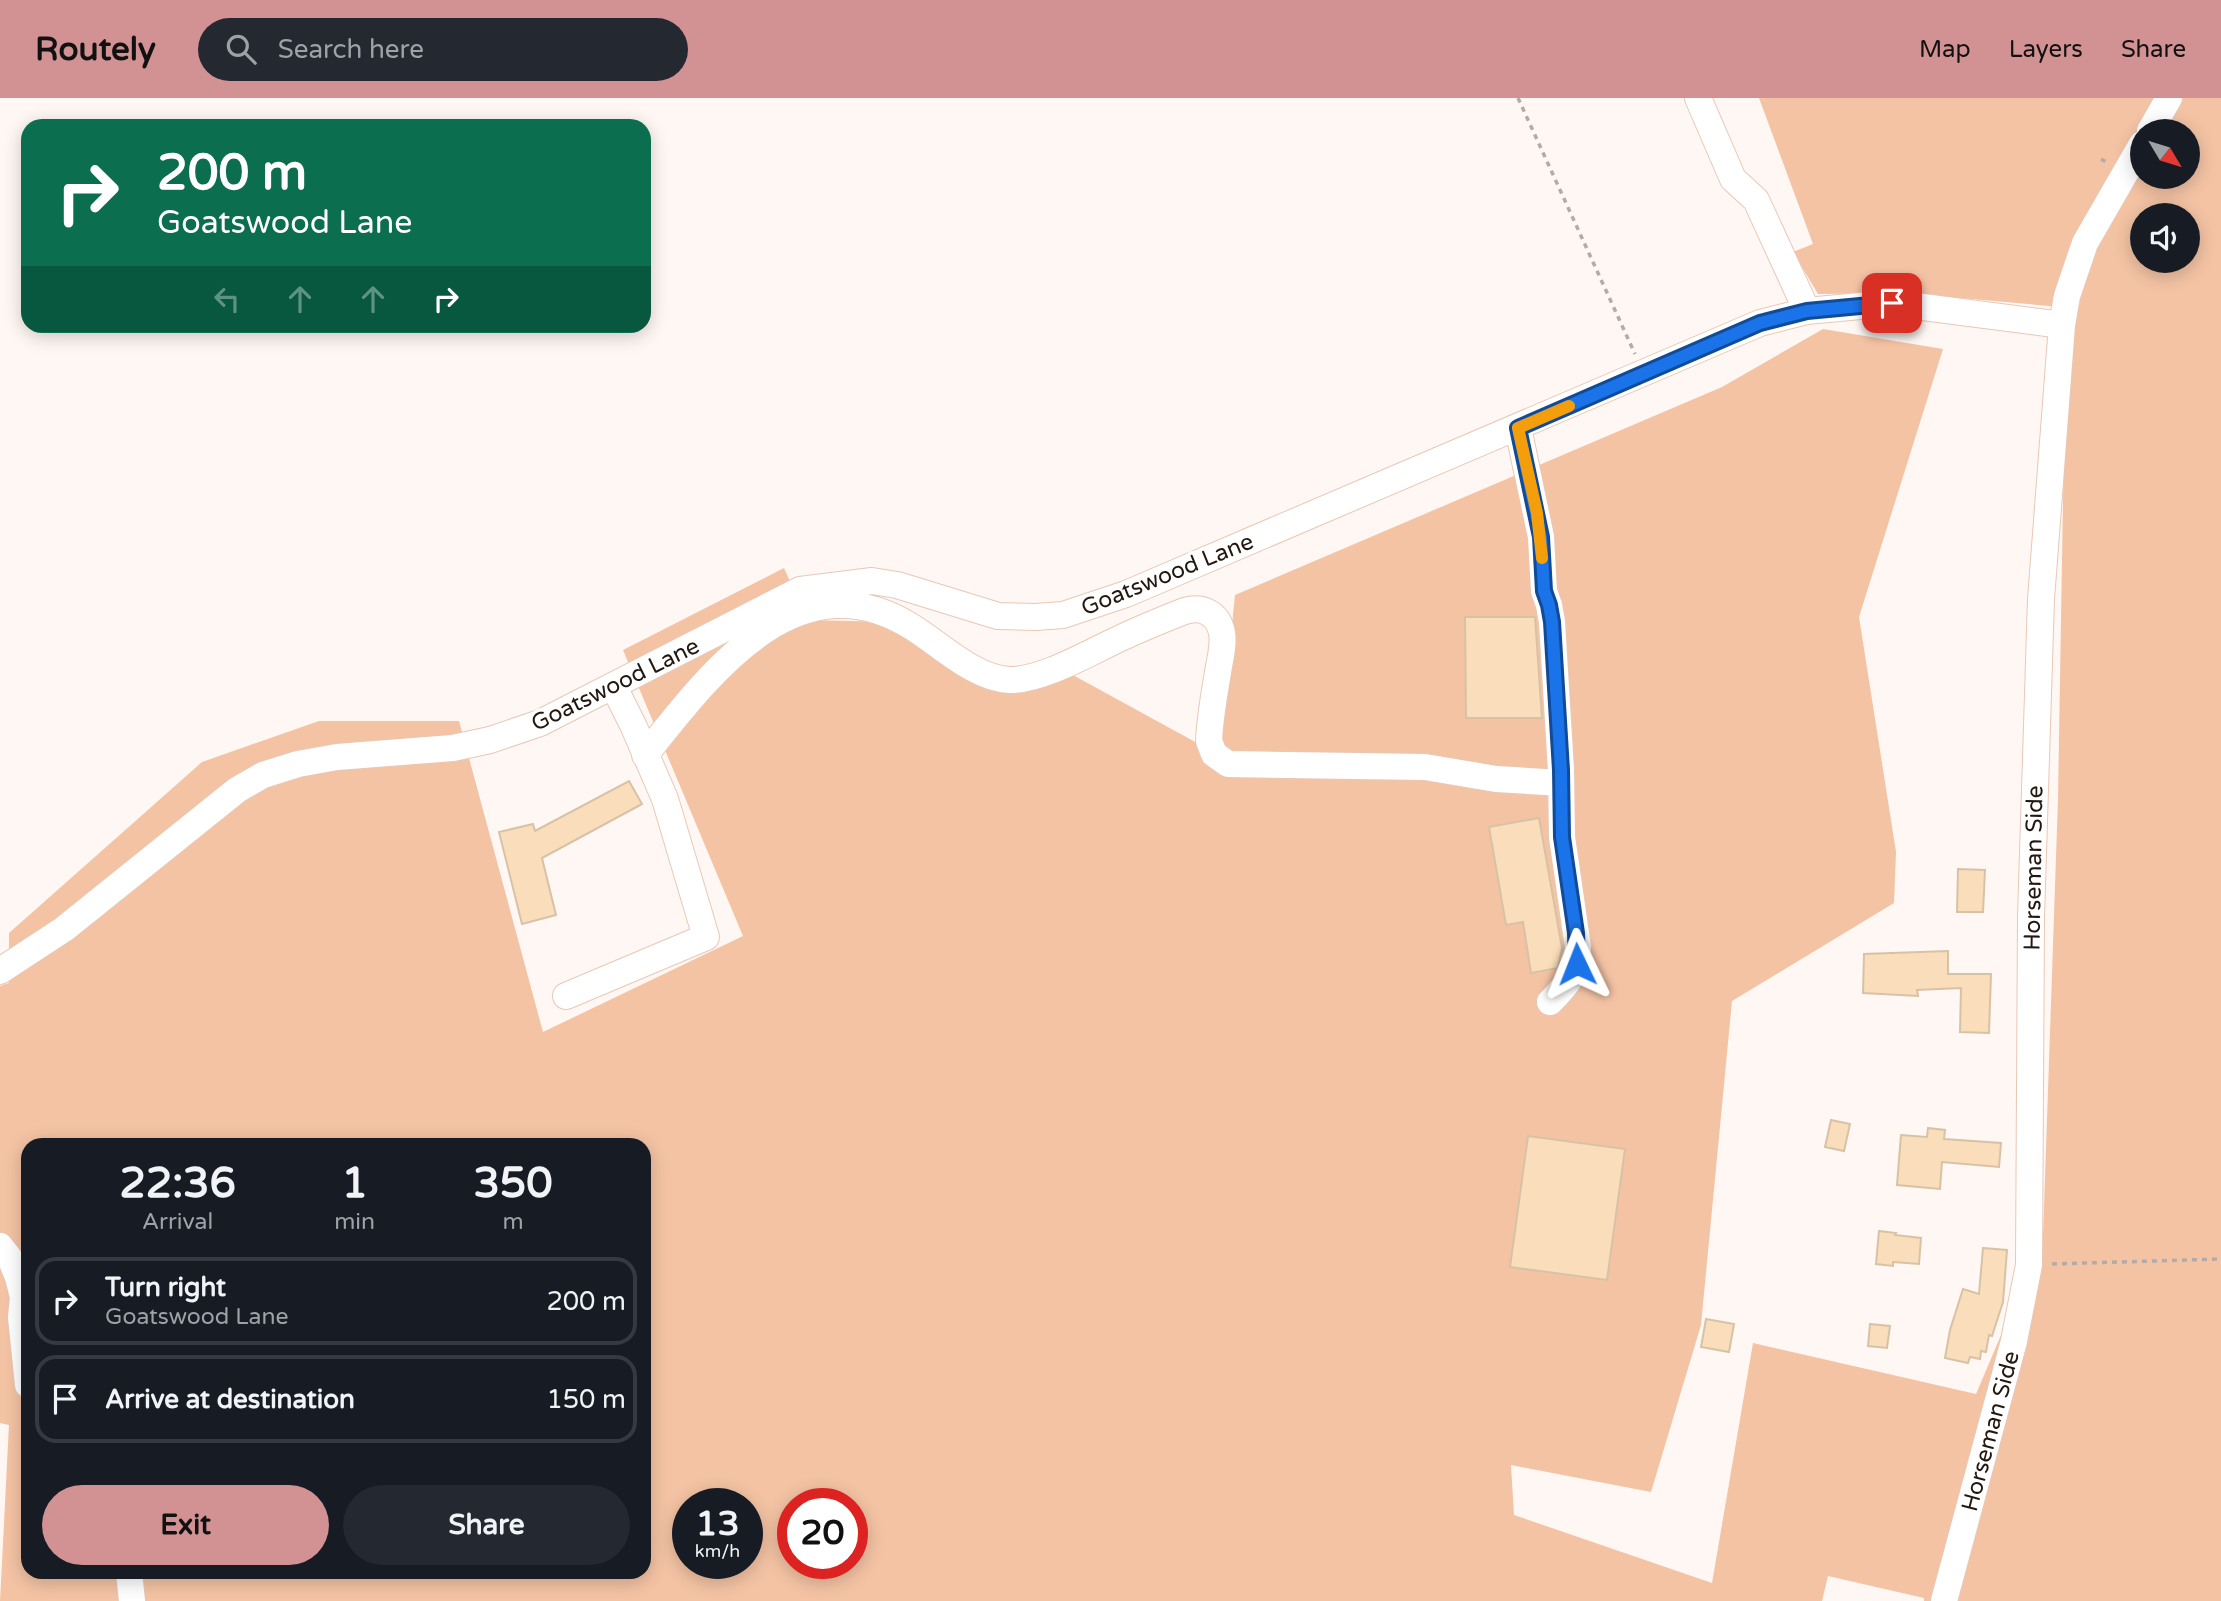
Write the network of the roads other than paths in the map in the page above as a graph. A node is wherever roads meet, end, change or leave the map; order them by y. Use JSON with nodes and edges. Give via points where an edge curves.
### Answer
{"nodes":[{"id":1,"x":1698,"y":98,"type":"edge"},
{"id":2,"x":2169,"y":98,"type":"edge"},
{"id":3,"x":2157,"y":119,"type":"edge"},
{"id":4,"x":2130,"y":165,"type":"edge"},
{"id":5,"x":1807,"y":311,"type":"junction"},
{"id":6,"x":2062,"y":325,"type":"junction"},
{"id":7,"x":1518,"y":428,"type":"junction"},
{"id":8,"x":614,"y":687,"type":"junction"},
{"id":9,"x":645,"y":755,"type":"junction"},
{"id":10,"x":1561,"y":783,"type":"junction"},
{"id":11,"x":0,"y":971,"type":"edge"},
{"id":12,"x":566,"y":996,"type":"dead end"},
{"id":13,"x":1549,"y":1002,"type":"dead end"},
{"id":14,"x":0,"y":1246,"type":"edge"},
{"id":15,"x":21,"y":1289,"type":"edge"},
{"id":16,"x":130,"y":1579,"type":"edge"},
{"id":17,"x":132,"y":1601,"type":"edge"},
{"id":18,"x":1944,"y":1601,"type":"edge"}],
"edges":[{"from":1,"to":5,"type":"street","via":[[1733,179],[1756,200]]},
{"from":2,"to":3,"type":"street"},
{"from":4,"to":6,"type":"street","name":"Horseman Side","via":[[2085,243]]},
{"from":5,"to":6,"type":"street","name":"Goatswood Lane","via":[[1892,303]]},
{"from":5,"to":7,"type":"street","name":"Goatswood Lane","via":[[1760,323]]},
{"from":6,"to":18,"type":"street","name":"Horseman Side","via":[[2040,599],[2031,917],[2029,1265],[2014,1341]]},
{"from":7,"to":8,"type":"street","name":"Goatswood Lane","via":[[1126,594],[1063,614],[998,616],[872,581],[800,590]]},
{"from":7,"to":10,"type":"street","via":[[1541,537],[1544,591],[1552,622]]},
{"from":8,"to":9,"type":"street"},
{"from":8,"to":11,"type":"street","name":"Goatswood Lane","via":[[540,723],[490,740],[453,748],[337,757],[263,775],[237,790],[64,929]]},
{"from":9,"to":10,"type":"street","via":[[734,653],[782,620],[820,606],[877,610],[899,619],[975,670],[1011,680],[1051,670],[1197,608],[1213,616],[1222,632],[1209,741],[1214,754],[1228,764],[1425,768]]},
{"from":9,"to":12,"type":"street","via":[[665,799],[706,937]]},
{"from":10,"to":13,"type":"street","via":[[1562,837],[1577,956],[1573,977]]},
{"from":14,"to":15,"type":"street","via":[[11,1260]]},
{"from":16,"to":17,"type":"street"}]}
